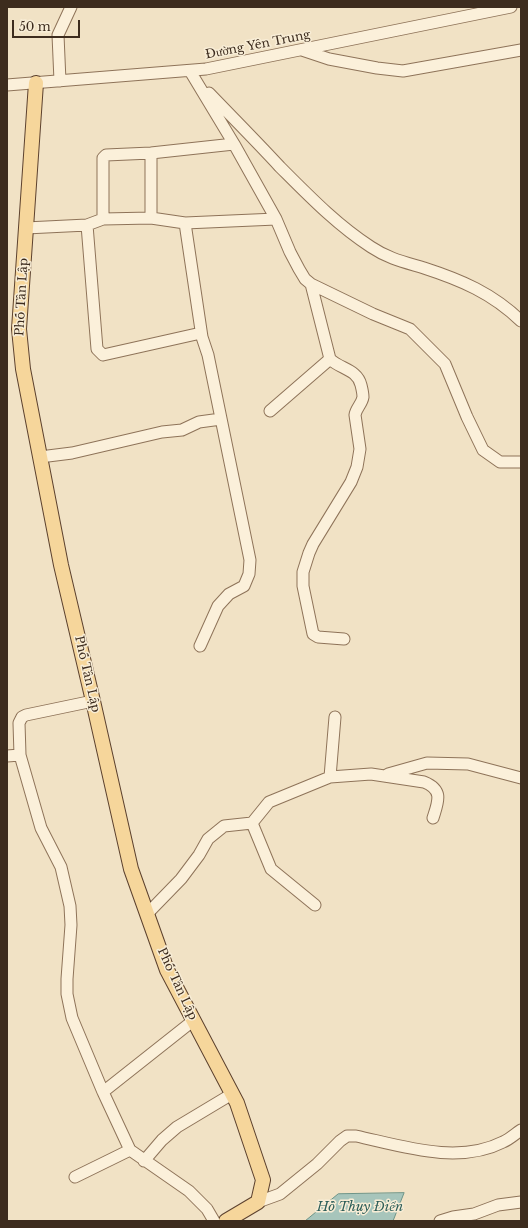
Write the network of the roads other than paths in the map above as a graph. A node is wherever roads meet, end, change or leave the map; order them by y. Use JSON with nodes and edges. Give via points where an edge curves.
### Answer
{"nodes":[{"id":1,"x":71,"y":7,"type":"edge"},
{"id":2,"x":511,"y":7,"type":"edge"},
{"id":3,"x":302,"y":50,"type":"junction"},
{"id":4,"x":521,"y":50,"type":"edge"},
{"id":5,"x":193,"y":75,"type":"junction"},
{"id":6,"x":60,"y":81,"type":"junction"},
{"id":7,"x":36,"y":83,"type":"junction"},
{"id":8,"x":7,"y":85,"type":"edge"},
{"id":9,"x":234,"y":144,"type":"junction"},
{"id":10,"x":151,"y":153,"type":"junction"},
{"id":11,"x":151,"y":218,"type":"junction"},
{"id":12,"x":103,"y":219,"type":"junction"},
{"id":13,"x":276,"y":219,"type":"junction"},
{"id":14,"x":185,"y":223,"type":"junction"},
{"id":15,"x":87,"y":225,"type":"junction"},
{"id":16,"x":26,"y":228,"type":"junction"},
{"id":17,"x":311,"y":284,"type":"junction"},
{"id":18,"x":521,"y":321,"type":"edge"},
{"id":19,"x":201,"y":333,"type":"junction"},
{"id":20,"x":330,"y":358,"type":"junction"},
{"id":21,"x":270,"y":411,"type":"dead end"},
{"id":22,"x":221,"y":419,"type":"junction"},
{"id":23,"x":40,"y":457,"type":"junction"},
{"id":24,"x":519,"y":463,"type":"edge"},
{"id":25,"x":344,"y":639,"type":"dead end"},
{"id":26,"x":200,"y":646,"type":"dead end"},
{"id":27,"x":93,"y":700,"type":"junction"},
{"id":28,"x":335,"y":717,"type":"dead end"},
{"id":29,"x":20,"y":755,"type":"junction"},
{"id":30,"x":7,"y":756,"type":"edge"},
{"id":31,"x":383,"y":775,"type":"junction"},
{"id":32,"x":330,"y":777,"type":"junction"},
{"id":33,"x":521,"y":778,"type":"edge"},
{"id":34,"x":433,"y":818,"type":"dead end"},
{"id":35,"x":252,"y":823,"type":"junction"},
{"id":36,"x":315,"y":905,"type":"dead end"},
{"id":37,"x":147,"y":914,"type":"junction"},
{"id":38,"x":194,"y":1020,"type":"junction"},
{"id":39,"x":103,"y":1092,"type":"junction"},
{"id":40,"x":232,"y":1094,"type":"junction"},
{"id":41,"x":521,"y":1130,"type":"edge"},
{"id":42,"x":130,"y":1150,"type":"junction"},
{"id":43,"x":144,"y":1161,"type":"junction"},
{"id":44,"x":75,"y":1178,"type":"dead end"},
{"id":45,"x":258,"y":1202,"type":"junction"},
{"id":46,"x":521,"y":1202,"type":"edge"},
{"id":47,"x":214,"y":1221,"type":"edge"},
{"id":48,"x":226,"y":1221,"type":"edge"},
{"id":49,"x":440,"y":1221,"type":"edge"}],
"edges":[{"from":1,"to":6,"type":"street","via":[[58,35]]},
{"from":2,"to":3,"type":"street","name":"Đường Yên Trung"},
{"from":3,"to":4,"type":"street","via":[[329,59],[403,71]]},
{"from":3,"to":5,"type":"street","name":"Đường Yên Trung","via":[[206,69]]},
{"from":5,"to":6,"type":"street","name":"Đường Yên Trung"},
{"from":5,"to":9,"type":"street"},
{"from":5,"to":18,"type":"street","via":[[307,194],[370,247],[397,261],[467,284],[490,296]]},
{"from":6,"to":7,"type":"street","name":"Đường Yên Trung"},
{"from":7,"to":8,"type":"street","name":"Đường Yên Trung"},
{"from":7,"to":16,"type":"main road","name":"Phố Tân Lập"},
{"from":9,"to":10,"type":"street"},
{"from":9,"to":13,"type":"street"},
{"from":10,"to":11,"type":"street"},
{"from":10,"to":12,"type":"street","via":[[109,154],[103,158]]},
{"from":11,"to":12,"type":"street"},
{"from":11,"to":14,"type":"street"},
{"from":12,"to":15,"type":"street"},
{"from":13,"to":14,"type":"street"},
{"from":13,"to":17,"type":"street","via":[[296,263]]},
{"from":14,"to":19,"type":"street"},
{"from":15,"to":16,"type":"street"},
{"from":15,"to":19,"type":"street","via":[[97,349],[103,355]]},
{"from":16,"to":23,"type":"main road","name":"Phố Tân Lập","via":[[19,329],[23,369]]},
{"from":17,"to":20,"type":"street"},
{"from":17,"to":24,"type":"street","via":[[410,329],[444,364],[483,450],[500,462]]},
{"from":19,"to":22,"type":"street"},
{"from":20,"to":21,"type":"street"},
{"from":20,"to":25,"type":"street","via":[[355,374],[360,381],[363,396],[355,414],[359,459],[351,482],[309,553],[302,578],[313,634],[318,637]]},
{"from":22,"to":23,"type":"street","via":[[199,422],[182,430],[162,432],[72,453]]},
{"from":22,"to":26,"type":"street","via":[[250,560],[249,574],[244,586],[228,594],[218,606]]},
{"from":23,"to":27,"type":"main road","name":"Phố Tân Lập","via":[[61,566]]},
{"from":27,"to":29,"type":"street","via":[[22,717],[19,723]]},
{"from":27,"to":37,"type":"main road","name":"Phố Tân Lập","via":[[131,869]]},
{"from":28,"to":32,"type":"street"},
{"from":29,"to":30,"type":"street"},
{"from":29,"to":39,"type":"street","via":[[41,828],[64,875],[70,906],[67,979],[69,1005]]},
{"from":31,"to":32,"type":"street"},
{"from":31,"to":33,"type":"street","via":[[427,763],[468,764]]},
{"from":31,"to":34,"type":"street","via":[[431,785],[438,794]]},
{"from":32,"to":35,"type":"street","via":[[269,802]]},
{"from":35,"to":36,"type":"street","via":[[271,869]]},
{"from":35,"to":37,"type":"street","via":[[224,826],[208,839],[181,879]]},
{"from":37,"to":38,"type":"main road","name":"Phố Tân Lập","via":[[167,970]]},
{"from":38,"to":39,"type":"street"},
{"from":38,"to":40,"type":"main road","name":"Phố Tân Lập"},
{"from":39,"to":42,"type":"street"},
{"from":40,"to":43,"type":"street","via":[[177,1127]]},
{"from":40,"to":45,"type":"main road","name":"Phố Tân Lập","via":[[264,1180]]},
{"from":41,"to":45,"type":"street","via":[[494,1146],[464,1152],[431,1151],[347,1136],[285,1191]]},
{"from":42,"to":43,"type":"street"},
{"from":42,"to":44,"type":"street"},
{"from":43,"to":47,"type":"street","via":[[189,1191],[207,1209]]},
{"from":45,"to":48,"type":"main road"},
{"from":46,"to":49,"type":"street","via":[[498,1205],[474,1214],[453,1216]]}]}
